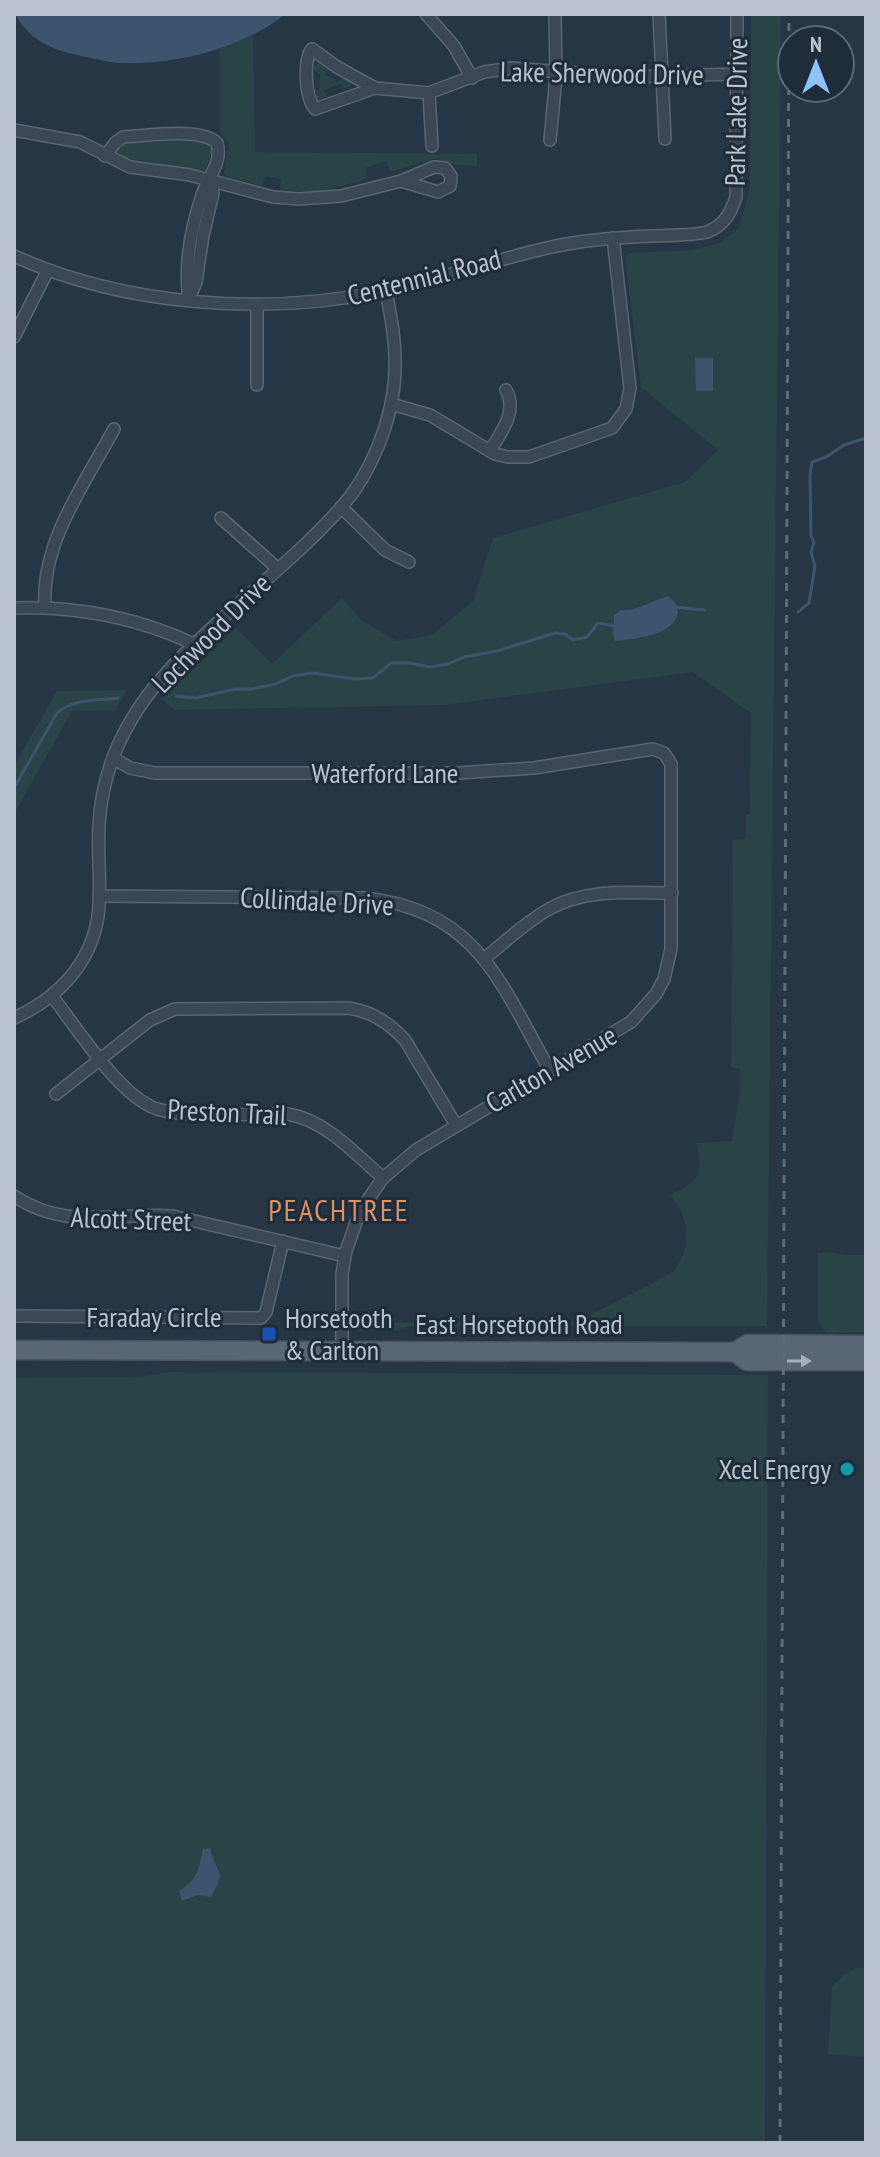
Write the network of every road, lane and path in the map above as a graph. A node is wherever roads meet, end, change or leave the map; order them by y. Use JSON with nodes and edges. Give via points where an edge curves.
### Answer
{"nodes":[{"id":1,"x":426,"y":14,"type":"edge"},
{"id":2,"x":555,"y":14,"type":"edge"},
{"id":3,"x":659,"y":14,"type":"edge"},
{"id":4,"x":737,"y":14,"type":"edge"},
{"id":5,"x":554,"y":73,"type":"junction"},
{"id":6,"x":737,"y":74,"type":"junction"},
{"id":7,"x":661,"y":75,"type":"junction"},
{"id":8,"x":472,"y":78,"type":"junction"},
{"id":9,"x":375,"y":88,"type":"junction"},
{"id":10,"x":429,"y":93,"type":"junction"},
{"id":11,"x":14,"y":130,"type":"edge"},
{"id":12,"x":665,"y":139,"type":"dead end"},
{"id":13,"x":550,"y":140,"type":"dead end"},
{"id":14,"x":432,"y":146,"type":"dead end"},
{"id":15,"x":105,"y":156,"type":"junction"},
{"id":16,"x":211,"y":181,"type":"junction"},
{"id":17,"x":401,"y":181,"type":"dead end"},
{"id":18,"x":732,"y":209,"type":"joint"},
{"id":19,"x":613,"y":238,"type":"junction"},
{"id":20,"x":14,"y":256,"type":"edge"},
{"id":21,"x":48,"y":270,"type":"junction"},
{"id":22,"x":386,"y":291,"type":"junction"},
{"id":23,"x":189,"y":300,"type":"junction"},
{"id":24,"x":257,"y":304,"type":"junction"},
{"id":25,"x":14,"y":337,"type":"edge"},
{"id":26,"x":257,"y":385,"type":"dead end"},
{"id":27,"x":506,"y":390,"type":"dead end"},
{"id":28,"x":391,"y":404,"type":"junction"},
{"id":29,"x":114,"y":429,"type":"dead end"},
{"id":30,"x":490,"y":451,"type":"junction"},
{"id":31,"x":341,"y":507,"type":"junction"},
{"id":32,"x":221,"y":518,"type":"dead end"},
{"id":33,"x":409,"y":562,"type":"dead end"},
{"id":34,"x":277,"y":568,"type":"junction"},
{"id":35,"x":45,"y":607,"type":"junction"},
{"id":36,"x":14,"y":608,"type":"edge"},
{"id":37,"x":194,"y":644,"type":"junction"},
{"id":38,"x":659,"y":750,"type":"joint"},
{"id":39,"x":113,"y":758,"type":"junction"},
{"id":40,"x":672,"y":893,"type":"junction"},
{"id":41,"x":99,"y":896,"type":"junction"},
{"id":42,"x":485,"y":958,"type":"junction"},
{"id":43,"x":52,"y":996,"type":"junction"},
{"id":44,"x":14,"y":1018,"type":"edge"},
{"id":45,"x":101,"y":1058,"type":"junction"},
{"id":46,"x":549,"y":1069,"type":"junction"},
{"id":47,"x":56,"y":1094,"type":"dead end"},
{"id":48,"x":456,"y":1125,"type":"junction"},
{"id":49,"x":383,"y":1178,"type":"junction"},
{"id":50,"x":14,"y":1196,"type":"edge"},
{"id":51,"x":283,"y":1241,"type":"junction"},
{"id":52,"x":345,"y":1256,"type":"junction"},
{"id":53,"x":14,"y":1316,"type":"edge"},
{"id":54,"x":866,"y":1345,"type":"edge"},
{"id":55,"x":14,"y":1350,"type":"edge"},
{"id":56,"x":342,"y":1351,"type":"junction"},
{"id":57,"x":735,"y":1352,"type":"junction"},
{"id":58,"x":866,"y":1361,"type":"edge"}],
"edges":[{"from":1,"to":8,"type":"street","via":[[454,46]]},
{"from":2,"to":5,"type":"street"},
{"from":3,"to":7,"type":"street"},
{"from":4,"to":6,"type":"street","name":"Park Lake Drive"},
{"from":5,"to":7,"type":"street","name":"Lake Sherwood Drive"},
{"from":5,"to":8,"type":"street","name":"Lake Sherwood Drive","via":[[497,69]]},
{"from":5,"to":13,"type":"street"},
{"from":6,"to":7,"type":"street","name":"Lake Sherwood Drive"},
{"from":6,"to":18,"type":"street","name":"Park Lake Drive"},
{"from":7,"to":12,"type":"street"},
{"from":8,"to":10,"type":"street","name":"Lake Sherwood Drive"},
{"from":9,"to":9,"type":"street","name":"Lake Sherwood Drive","via":[[315,109],[307,87],[309,51]]},
{"from":9,"to":10,"type":"street","name":"Lake Sherwood Drive"},
{"from":10,"to":14,"type":"street"},
{"from":11,"to":15,"type":"street","via":[[68,138]]},
{"from":15,"to":16,"type":"street","via":[[130,167]]},
{"from":15,"to":16,"type":"street","via":[[123,137],[208,137],[219,149]]},
{"from":16,"to":17,"type":"street","via":[[299,199],[341,196]]},
{"from":16,"to":23,"type":"street","via":[[213,193]]},
{"from":18,"to":19,"type":"street","name":"Centennial Road","via":[[724,222],[707,232]]},
{"from":19,"to":22,"type":"street","name":"Centennial Road","via":[[533,251]]},
{"from":19,"to":30,"type":"street","via":[[630,388],[620,420],[598,435],[529,457]]},
{"from":20,"to":21,"type":"street","name":"Centennial Road"},
{"from":21,"to":23,"type":"street","name":"Centennial Road","via":[[99,285]]},
{"from":21,"to":25,"type":"street"},
{"from":22,"to":24,"type":"street","name":"Centennial Road"},
{"from":22,"to":28,"type":"street","name":"Lochwood Drive","via":[[395,351]]},
{"from":23,"to":24,"type":"street","name":"Centennial Road"},
{"from":24,"to":26,"type":"street"},
{"from":27,"to":30,"type":"street","via":[[511,413]]},
{"from":28,"to":30,"type":"street","via":[[430,415]]},
{"from":28,"to":31,"type":"street","name":"Lochwood Drive","via":[[374,454]]},
{"from":29,"to":35,"type":"street","via":[[55,540],[45,575]]},
{"from":31,"to":33,"type":"street","via":[[385,550]]},
{"from":31,"to":34,"type":"street","name":"Lochwood Drive"},
{"from":32,"to":34,"type":"street"},
{"from":34,"to":37,"type":"street","name":"Lochwood Drive"},
{"from":35,"to":36,"type":"street"},
{"from":35,"to":37,"type":"street","via":[[126,618]]},
{"from":37,"to":39,"type":"street","name":"Lochwood Drive","via":[[151,689]]},
{"from":38,"to":39,"type":"street","name":"Waterford Lane","via":[[458,773],[155,773]]},
{"from":38,"to":40,"type":"street","name":"Carlton Avenue","via":[[671,764]]},
{"from":39,"to":41,"type":"street","name":"Lochwood Drive","via":[[99,818]]},
{"from":40,"to":42,"type":"street","via":[[575,898],[538,916]]},
{"from":40,"to":46,"type":"street","name":"Carlton Avenue","via":[[671,949],[656,994],[631,1022]]},
{"from":41,"to":42,"type":"street","name":"Collindale Drive","via":[[386,900],[446,924]]},
{"from":41,"to":43,"type":"street","name":"Lochwood Drive","via":[[90,944],[75,972]]},
{"from":42,"to":46,"type":"street","name":"Collindale Drive"},
{"from":43,"to":44,"type":"street","name":"Lochwood Drive"},
{"from":43,"to":45,"type":"street","name":"Preston Trail"},
{"from":45,"to":47,"type":"street"},
{"from":45,"to":48,"type":"street","via":[[150,1020],[175,1009],[361,1010],[387,1022],[405,1040]]},
{"from":45,"to":49,"type":"street","name":"Preston Trail","via":[[124,1088],[159,1110],[288,1114],[312,1120]]},
{"from":46,"to":48,"type":"street","name":"Carlton Avenue"},
{"from":48,"to":49,"type":"street","name":"Carlton Avenue"},
{"from":49,"to":52,"type":"street","name":"Carlton Avenue","via":[[360,1211]]},
{"from":50,"to":51,"type":"street","name":"Alcott Street","via":[[56,1216],[173,1216]]},
{"from":51,"to":52,"type":"street","name":"Alcott Street"},
{"from":51,"to":53,"type":"street","name":"Faraday Circle","via":[[261,1318]]},
{"from":52,"to":56,"type":"street","name":"Carlton Avenue"},
{"from":54,"to":57,"type":"main road","name":"East Horsetooth Road","via":[[748,1344]]},
{"from":55,"to":56,"type":"main road","name":"East Horsetooth Road"},
{"from":56,"to":57,"type":"main road","name":"East Horsetooth Road"},
{"from":57,"to":58,"type":"main road","name":"East Horsetooth Road","one_way":true,"via":[[747,1361]]}]}
